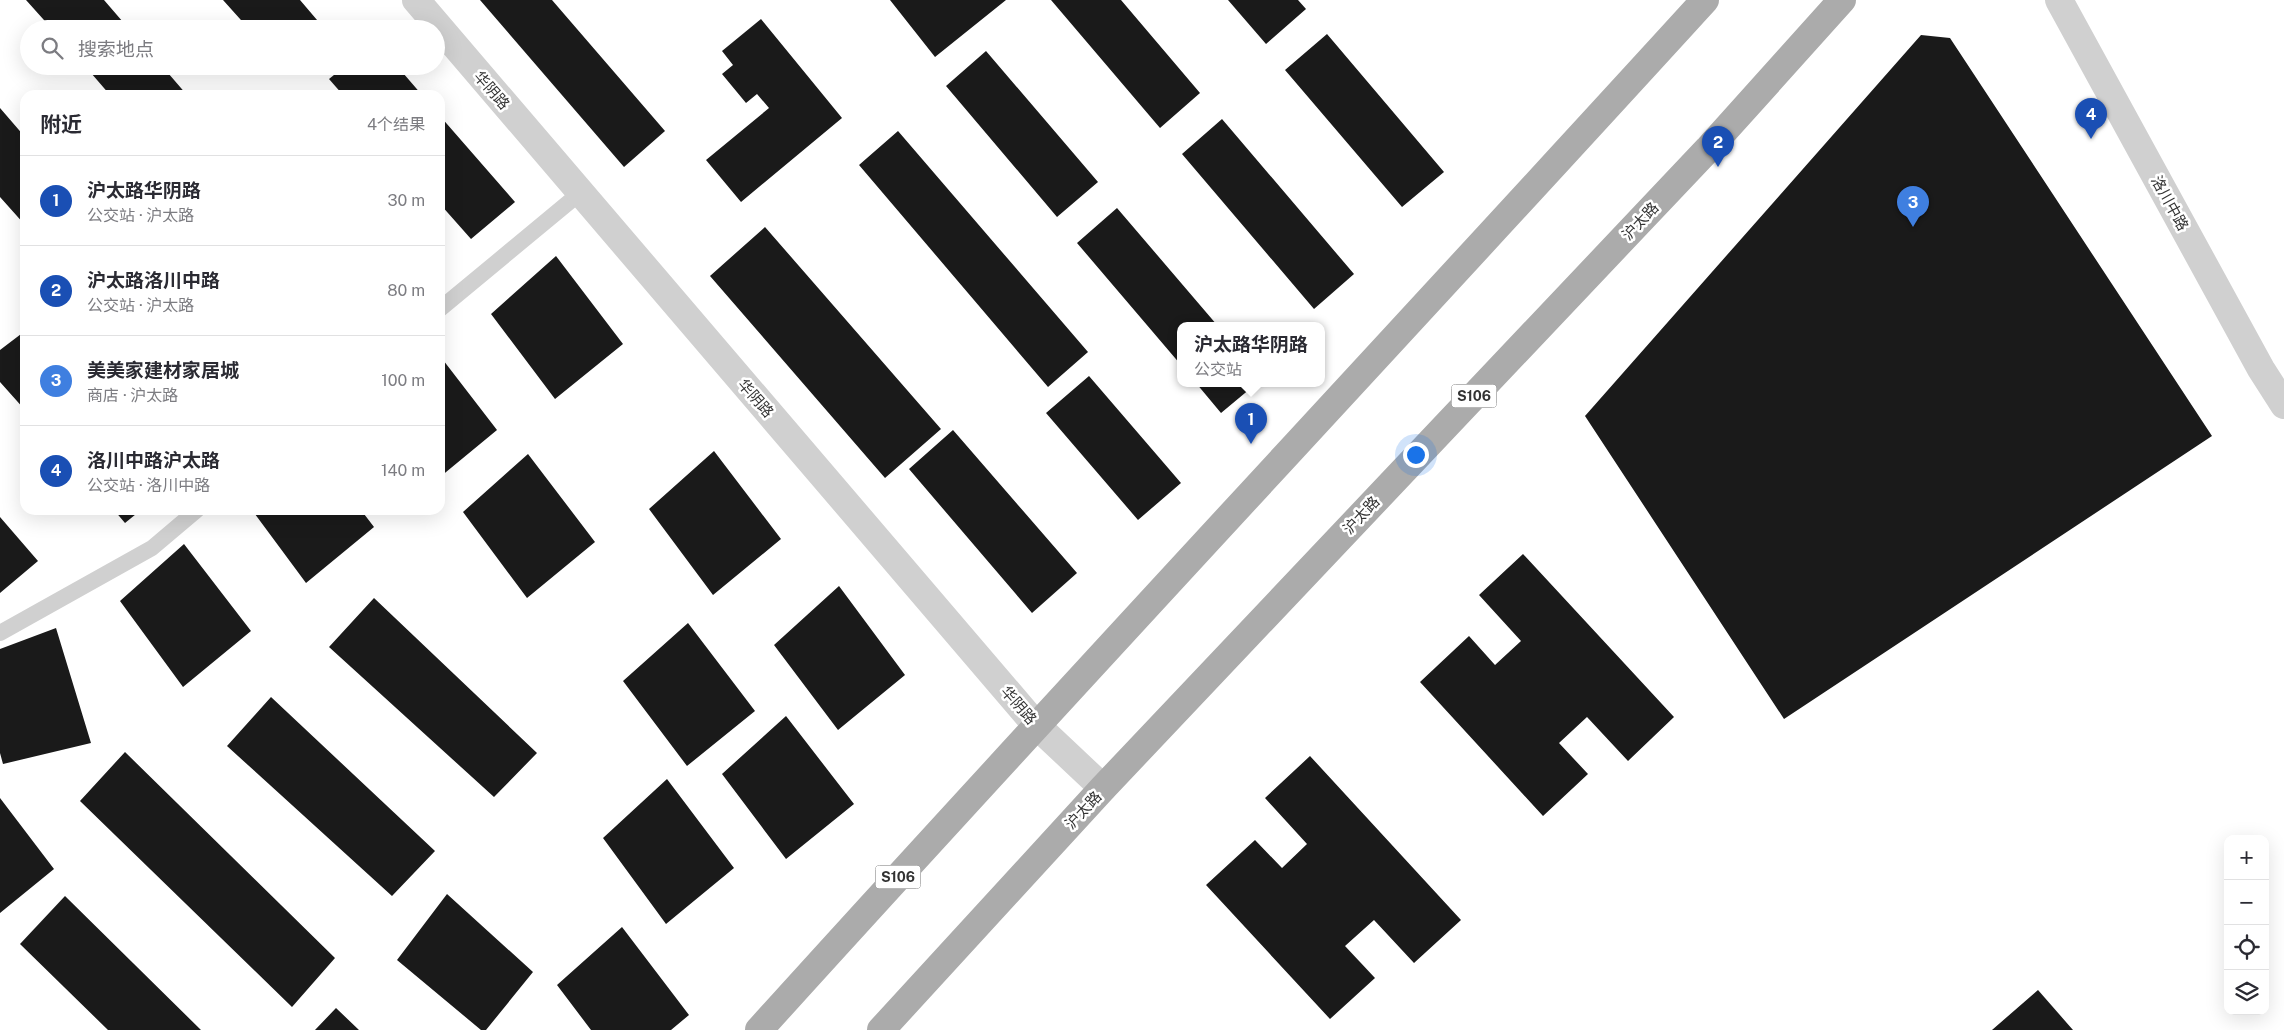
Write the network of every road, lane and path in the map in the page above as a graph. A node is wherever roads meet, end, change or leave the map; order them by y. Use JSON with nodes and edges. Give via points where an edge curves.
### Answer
{"nodes":[{"id":1,"x":416,"y":0,"type":"edge"},
{"id":2,"x":1705,"y":0,"type":"edge"},
{"id":3,"x":1842,"y":0,"type":"edge"},
{"id":4,"x":2059,"y":0,"type":"edge"},
{"id":5,"x":433,"y":20,"type":"edge"},
{"id":6,"x":445,"y":34,"type":"edge"},
{"id":7,"x":580,"y":193,"type":"junction"},
{"id":8,"x":445,"y":305,"type":"edge"},
{"id":9,"x":2284,"y":405,"type":"edge"},
{"id":10,"x":191,"y":515,"type":"edge"},
{"id":11,"x":0,"y":633,"type":"edge"},
{"id":12,"x":1036,"y":725,"type":"junction"},
{"id":13,"x":1103,"y":788,"type":"junction"},
{"id":14,"x":760,"y":1030,"type":"edge"},
{"id":15,"x":881,"y":1030,"type":"edge"}],
"edges":[{"from":1,"to":5,"type":"street","name":"华阴路"},
{"from":2,"to":12,"type":"main road","number":"S106"},
{"from":3,"to":13,"type":"main road","name":"沪太路","number":"S106","via":[[1708,149]]},
{"from":4,"to":9,"type":"street","name":"洛川中路"},
{"from":6,"to":7,"type":"street","name":"华阴路"},
{"from":7,"to":8,"type":"lane"},
{"from":7,"to":12,"type":"street","name":"华阴路"},
{"from":10,"to":11,"type":"lane","via":[[152,548]]},
{"from":12,"to":13,"type":"street","name":"华阴路"},
{"from":12,"to":14,"type":"main road","number":"S106"},
{"from":13,"to":15,"type":"main road","name":"沪太路","number":"S106"}]}
